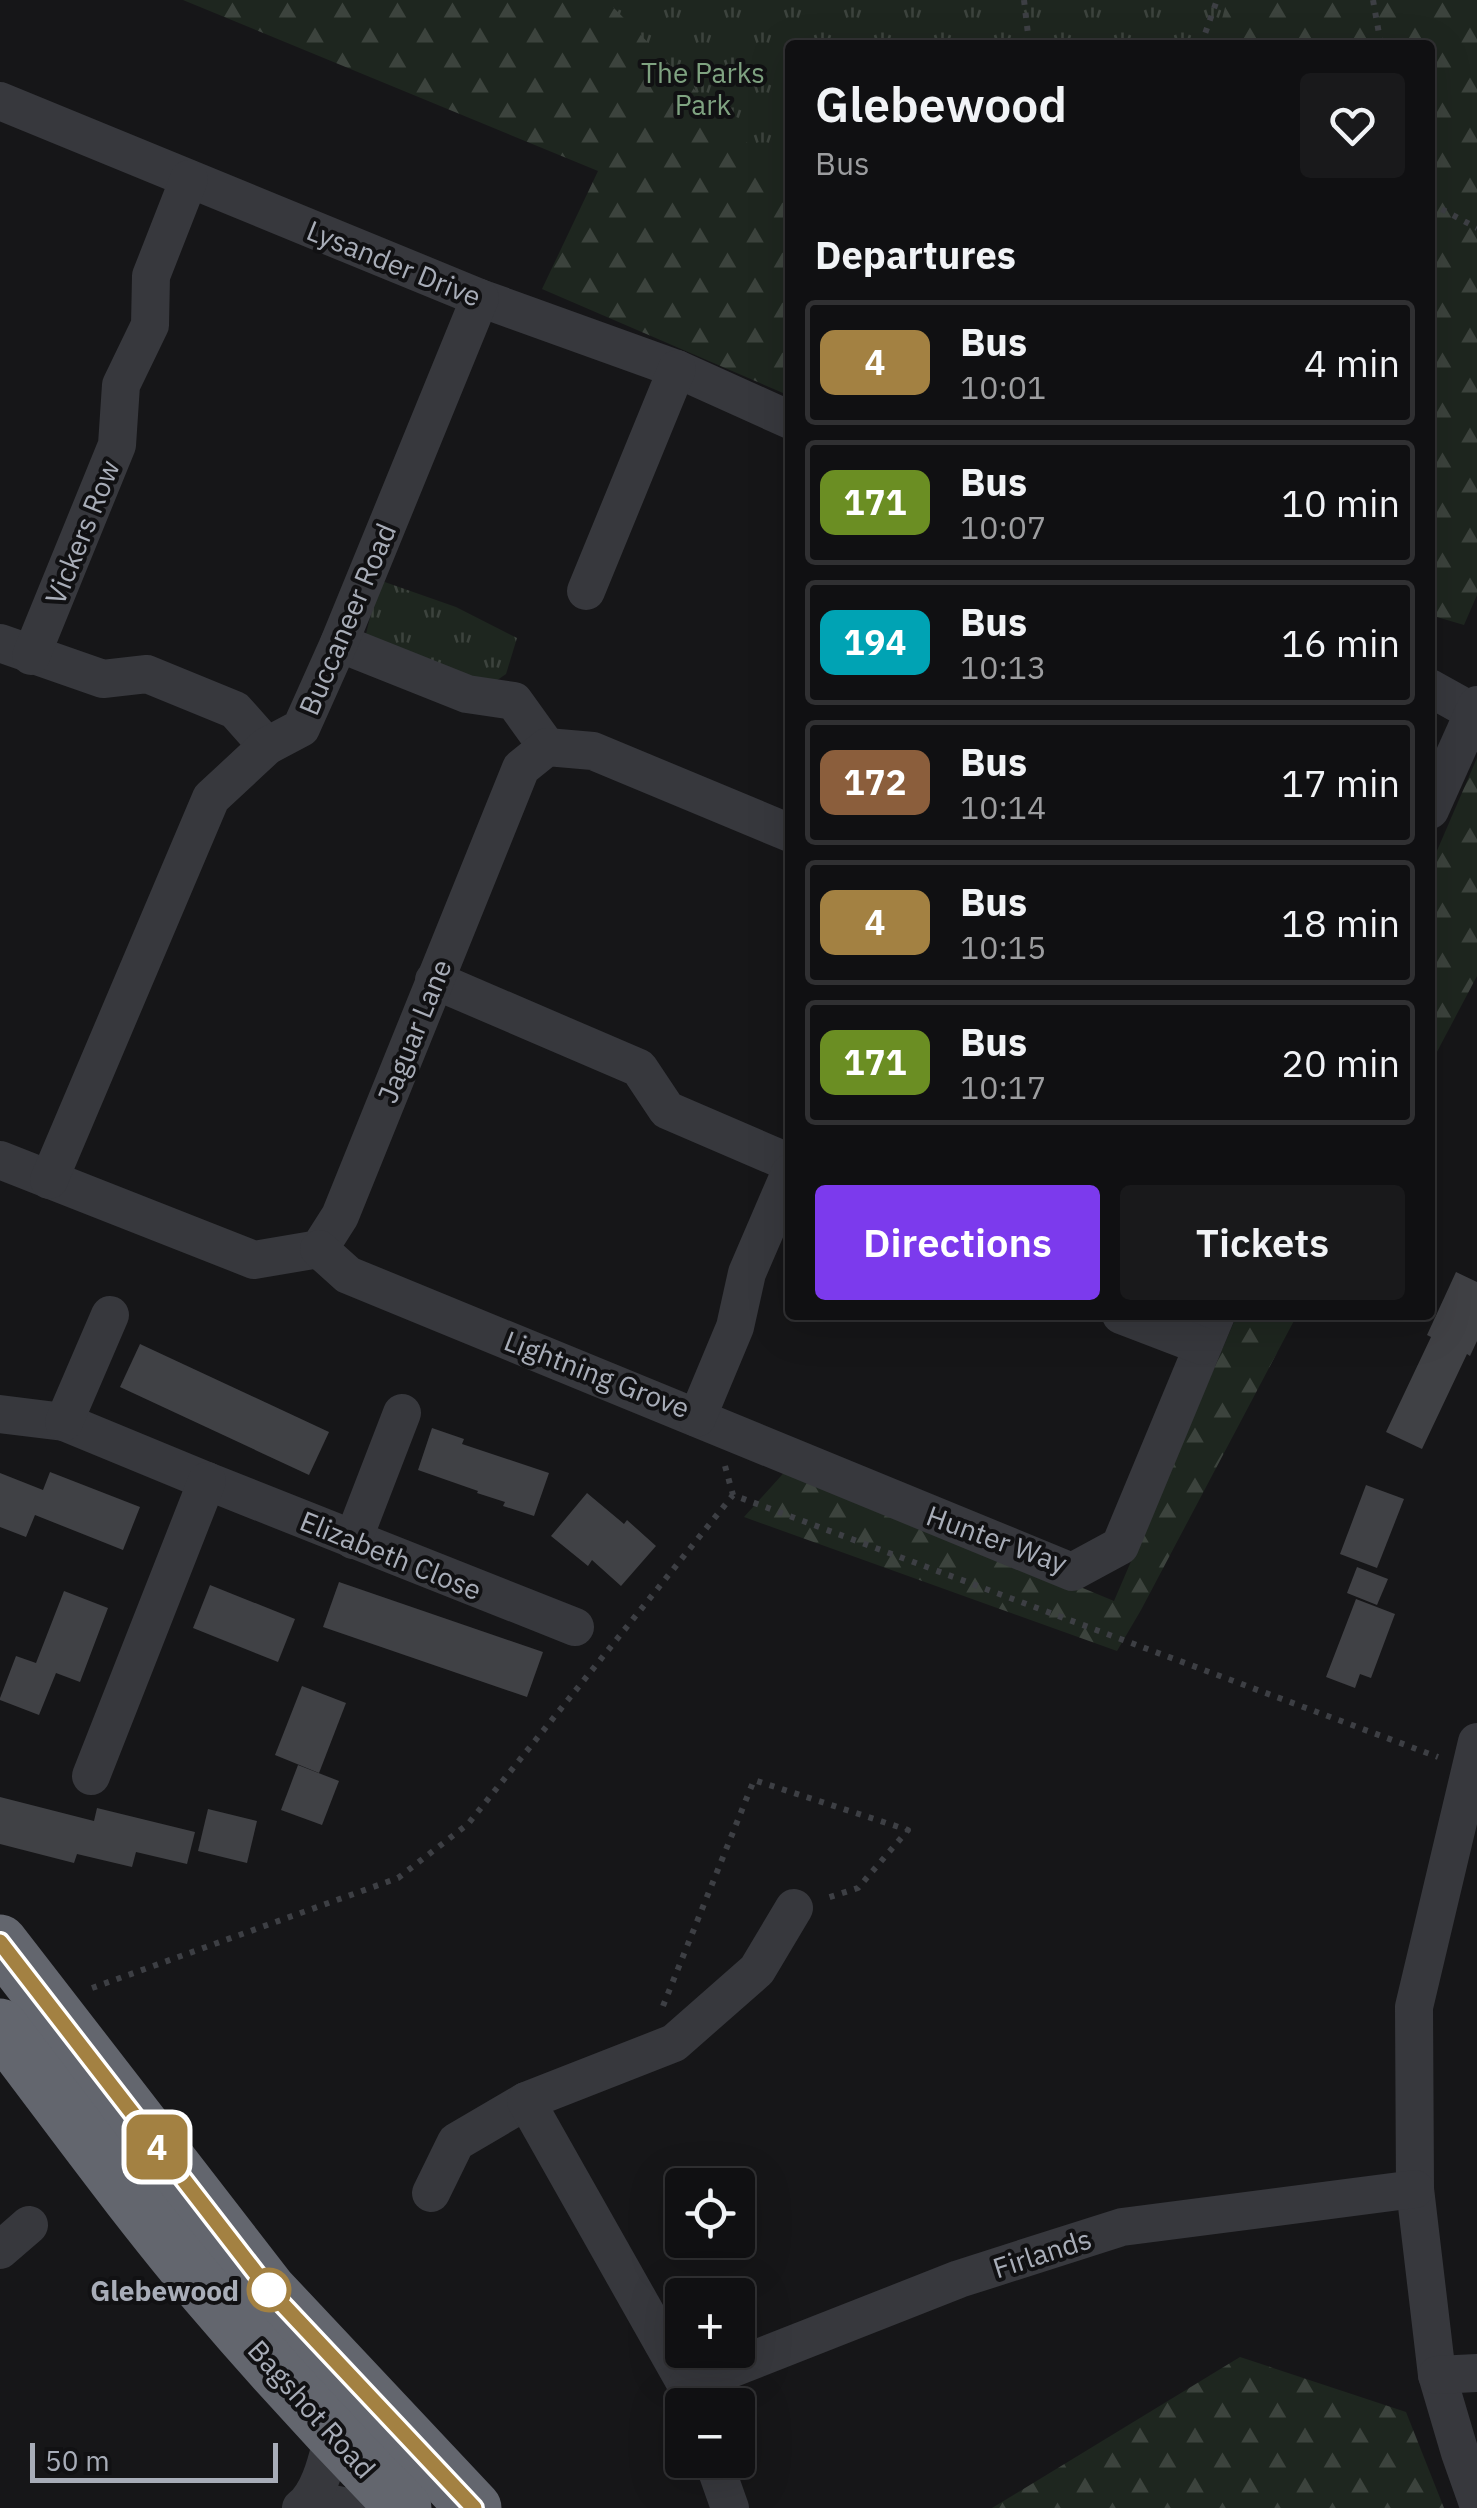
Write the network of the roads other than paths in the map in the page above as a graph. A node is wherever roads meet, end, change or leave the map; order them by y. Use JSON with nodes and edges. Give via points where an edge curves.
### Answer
{"nodes":[{"id":1,"x":0,"y":101,"type":"edge"},
{"id":2,"x":189,"y":180,"type":"junction"},
{"id":3,"x":480,"y":298,"type":"junction"},
{"id":4,"x":677,"y":369,"type":"junction"},
{"id":5,"x":785,"y":418,"type":"edge"},
{"id":6,"x":586,"y":591,"type":"dead end"},
{"id":7,"x":339,"y":643,"type":"junction"},
{"id":8,"x":16,"y":649,"type":"edge"},
{"id":9,"x":1435,"y":690,"type":"edge"},
{"id":10,"x":1475,"y":708,"type":"edge"},
{"id":11,"x":266,"y":746,"type":"junction"},
{"id":12,"x":547,"y":747,"type":"junction"},
{"id":13,"x":1435,"y":799,"type":"edge"},
{"id":14,"x":785,"y":831,"type":"edge"},
{"id":15,"x":434,"y":980,"type":"junction"},
{"id":16,"x":0,"y":1160,"type":"edge"},
{"id":17,"x":785,"y":1161,"type":"edge"},
{"id":18,"x":49,"y":1180,"type":"junction"},
{"id":19,"x":785,"y":1184,"type":"edge"},
{"id":20,"x":319,"y":1249,"type":"junction"},
{"id":21,"x":110,"y":1315,"type":"dead end"},
{"id":22,"x":1148,"y":1320,"type":"edge"},
{"id":23,"x":1209,"y":1331,"type":"edge"},
{"id":24,"x":402,"y":1413,"type":"dead end"},
{"id":25,"x":0,"y":1414,"type":"edge"},
{"id":26,"x":698,"y":1418,"type":"junction"},
{"id":27,"x":64,"y":1422,"type":"junction"},
{"id":28,"x":208,"y":1482,"type":"junction"},
{"id":29,"x":353,"y":1540,"type":"junction"},
{"id":30,"x":575,"y":1628,"type":"dead end"},
{"id":31,"x":1474,"y":1756,"type":"edge"},
{"id":32,"x":91,"y":1776,"type":"dead end"},
{"id":33,"x":794,"y":1908,"type":"road end"},
{"id":34,"x":0,"y":1942,"type":"edge"},
{"id":35,"x":0,"y":2026,"type":"edge"},
{"id":36,"x":0,"y":2068,"type":"edge"},
{"id":37,"x":526,"y":2101,"type":"junction"},
{"id":38,"x":108,"y":2169,"type":"junction"},
{"id":39,"x":1415,"y":2189,"type":"junction"},
{"id":40,"x":431,"y":2193,"type":"dead end"},
{"id":41,"x":30,"y":2225,"type":"dead end"},
{"id":42,"x":0,"y":2250,"type":"edge"},
{"id":43,"x":1477,"y":2373,"type":"edge"},
{"id":44,"x":1437,"y":2374,"type":"junction"},
{"id":45,"x":686,"y":2388,"type":"edge"},
{"id":46,"x":708,"y":2388,"type":"edge"},
{"id":47,"x":334,"y":2437,"type":"junction"},
{"id":48,"x":719,"y":2478,"type":"edge"},
{"id":49,"x":1477,"y":2501,"type":"edge"},
{"id":50,"x":306,"y":2504,"type":"edge"},
{"id":51,"x":353,"y":2508,"type":"edge"},
{"id":52,"x":404,"y":2508,"type":"edge"},
{"id":53,"x":474,"y":2508,"type":"edge"},
{"id":54,"x":730,"y":2508,"type":"edge"}],
"edges":[{"from":1,"to":2,"type":"street","name":"Lysander Drive"},
{"from":2,"to":3,"type":"street","name":"Lysander Drive"},
{"from":2,"to":8,"type":"street","name":"Vickers Row","via":[[151,276],[150,325],[122,385],[117,446]]},
{"from":3,"to":4,"type":"street","name":"Lysander Drive"},
{"from":3,"to":7,"type":"street","name":"Buccaneer Road"},
{"from":4,"to":5,"type":"street","name":"Lysander Drive"},
{"from":4,"to":6,"type":"street"},
{"from":7,"to":11,"type":"street","name":"Buccaneer Road","via":[[301,728]]},
{"from":7,"to":12,"type":"street","via":[[467,694],[514,700]]},
{"from":8,"to":11,"type":"street","via":[[104,679],[147,674],[235,710]]},
{"from":9,"to":10,"type":"street"},
{"from":10,"to":13,"type":"street"},
{"from":11,"to":18,"type":"street","name":"Buccaneer Road","via":[[210,798]]},
{"from":12,"to":14,"type":"street","via":[[593,751]]},
{"from":12,"to":15,"type":"street","name":"Jaguar Lane","via":[[521,768]]},
{"from":15,"to":17,"type":"street","via":[[639,1068],[668,1110]]},
{"from":15,"to":20,"type":"street","name":"Jaguar Lane","via":[[340,1216]]},
{"from":16,"to":18,"type":"street"},
{"from":18,"to":20,"type":"street","via":[[254,1260]]},
{"from":19,"to":26,"type":"street","name":"Lightning Grove","via":[[746,1273],[734,1327]]},
{"from":20,"to":26,"type":"street","name":"Lightning Grove","via":[[348,1275]]},
{"from":21,"to":27,"type":"street"},
{"from":22,"to":23,"type":"street"},
{"from":23,"to":26,"type":"street","name":"Hunter Way","via":[[1120,1546],[1072,1572]]},
{"from":24,"to":29,"type":"street"},
{"from":25,"to":27,"type":"street","name":"Elizabeth Close"},
{"from":27,"to":28,"type":"street","name":"Elizabeth Close"},
{"from":28,"to":29,"type":"street","name":"Elizabeth Close"},
{"from":28,"to":32,"type":"street"},
{"from":29,"to":30,"type":"street","name":"Elizabeth Close"},
{"from":31,"to":39,"type":"street","via":[[1414,2007]]},
{"from":33,"to":37,"type":"street","via":[[758,1970],[674,2043]]},
{"from":34,"to":53,"type":"highway","name":"Bagshot Road","via":[[269,2290]]},
{"from":35,"to":38,"type":"highway","name":"Bagshot Road"},
{"from":36,"to":38,"type":"highway"},
{"from":37,"to":40,"type":"street","via":[[456,2142]]},
{"from":37,"to":45,"type":"street","name":"Firlands"},
{"from":38,"to":47,"type":"highway","name":"Bagshot Road"},
{"from":39,"to":44,"type":"street"},
{"from":39,"to":46,"type":"street","name":"Firlands","via":[[1122,2227],[958,2279]]},
{"from":41,"to":42,"type":"street"},
{"from":43,"to":44,"type":"street"},
{"from":44,"to":49,"type":"street"},
{"from":47,"to":50,"type":"street"},
{"from":47,"to":52,"type":"highway","name":"Bagshot Road"},
{"from":48,"to":54,"type":"street"},
{"from":50,"to":51,"type":"street"}]}
